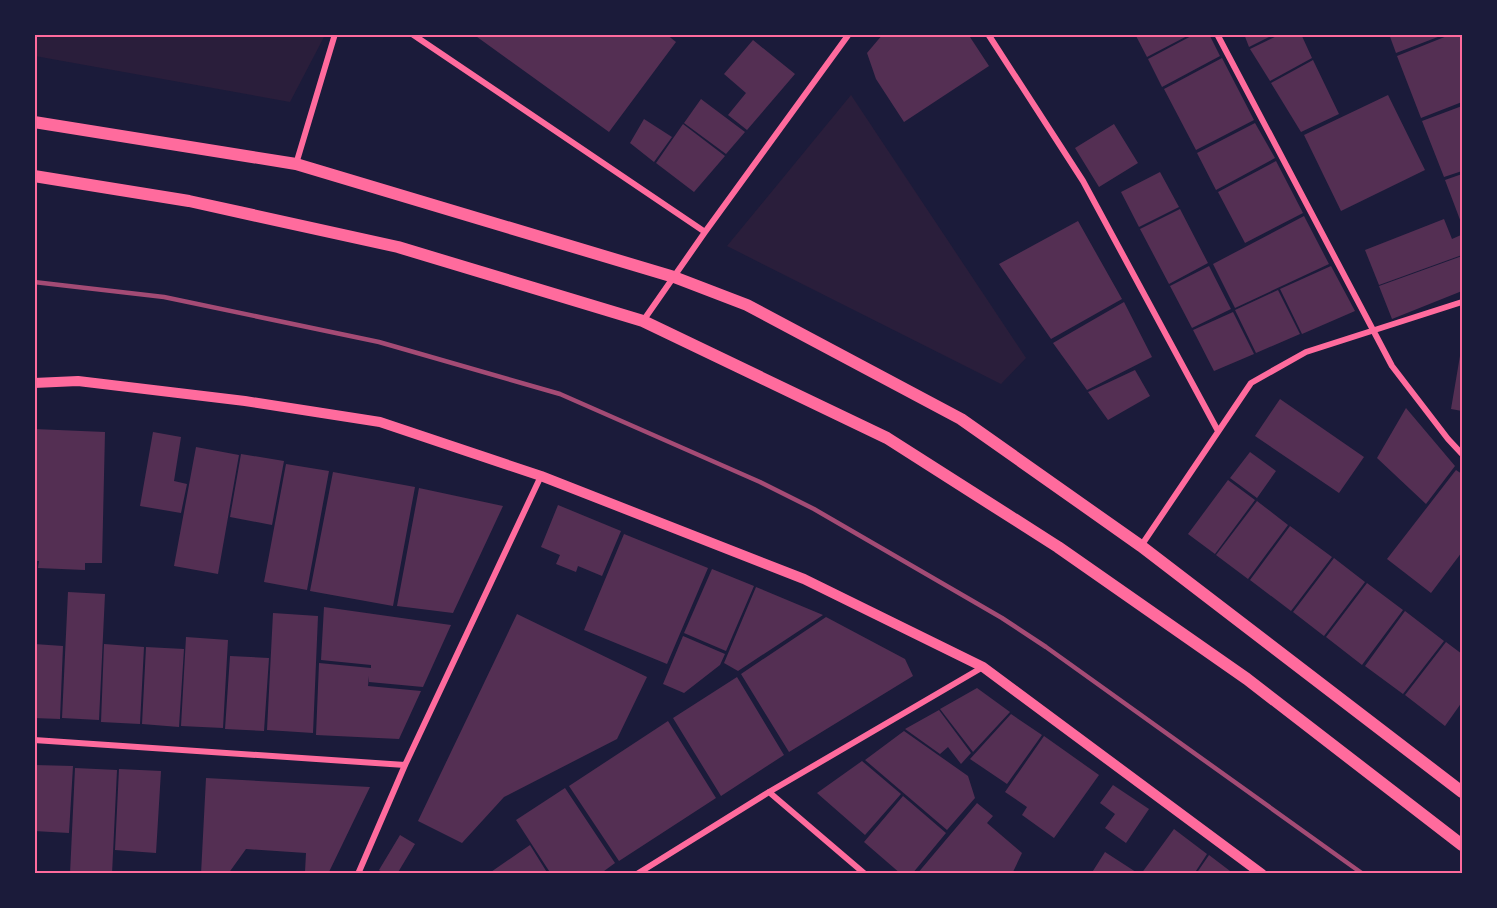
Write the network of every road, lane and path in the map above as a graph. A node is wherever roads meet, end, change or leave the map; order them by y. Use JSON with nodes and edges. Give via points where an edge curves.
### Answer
{"nodes":[{"id":1,"x":336,"y":34,"type":"edge"},
{"id":2,"x":412,"y":34,"type":"edge"},
{"id":3,"x":849,"y":34,"type":"edge"},
{"id":4,"x":988,"y":34,"type":"edge"},
{"id":5,"x":1217,"y":34,"type":"edge"},
{"id":6,"x":34,"y":122,"type":"edge"},
{"id":7,"x":296,"y":164,"type":"junction"},
{"id":8,"x":34,"y":176,"type":"edge"},
{"id":9,"x":705,"y":232,"type":"junction"},
{"id":10,"x":674,"y":277,"type":"junction"},
{"id":11,"x":1462,"y":302,"type":"edge"},
{"id":12,"x":644,"y":321,"type":"junction"},
{"id":13,"x":1372,"y":331,"type":"junction"},
{"id":14,"x":34,"y":383,"type":"edge"},
{"id":15,"x":1218,"y":431,"type":"junction"},
{"id":16,"x":1462,"y":454,"type":"edge"},
{"id":17,"x":541,"y":476,"type":"junction"},
{"id":18,"x":1141,"y":546,"type":"junction"},
{"id":19,"x":983,"y":667,"type":"junction"},
{"id":20,"x":34,"y":740,"type":"edge"},
{"id":21,"x":405,"y":765,"type":"junction"},
{"id":22,"x":770,"y":792,"type":"junction"},
{"id":23,"x":1462,"y":792,"type":"edge"},
{"id":24,"x":1462,"y":845,"type":"edge"},
{"id":25,"x":358,"y":873,"type":"edge"},
{"id":26,"x":637,"y":873,"type":"edge"},
{"id":27,"x":865,"y":873,"type":"edge"},
{"id":28,"x":1262,"y":873,"type":"edge"}],
"edges":[{"from":1,"to":7,"type":"street"},
{"from":2,"to":9,"type":"street"},
{"from":3,"to":9,"type":"street"},
{"from":4,"to":15,"type":"street","via":[[1083,181]]},
{"from":5,"to":13,"type":"street"},
{"from":6,"to":7,"type":"main road"},
{"from":7,"to":10,"type":"main road"},
{"from":8,"to":12,"type":"main road","via":[[189,201],[398,247]]},
{"from":9,"to":10,"type":"street"},
{"from":10,"to":12,"type":"street"},
{"from":10,"to":18,"type":"main road","via":[[747,305],[962,419]]},
{"from":11,"to":13,"type":"street"},
{"from":12,"to":24,"type":"main road","via":[[887,438],[1058,547],[1248,679]]},
{"from":13,"to":15,"type":"street","via":[[1306,352],[1251,383]]},
{"from":13,"to":16,"type":"street","via":[[1392,366]]},
{"from":14,"to":17,"type":"street","via":[[78,381],[380,422]]},
{"from":15,"to":18,"type":"street"},
{"from":17,"to":19,"type":"street","via":[[804,579]]},
{"from":17,"to":21,"type":"street"},
{"from":18,"to":23,"type":"main road"},
{"from":19,"to":22,"type":"street"},
{"from":19,"to":28,"type":"street"},
{"from":20,"to":21,"type":"street"},
{"from":21,"to":25,"type":"street"},
{"from":22,"to":26,"type":"street"},
{"from":22,"to":27,"type":"street"}]}
